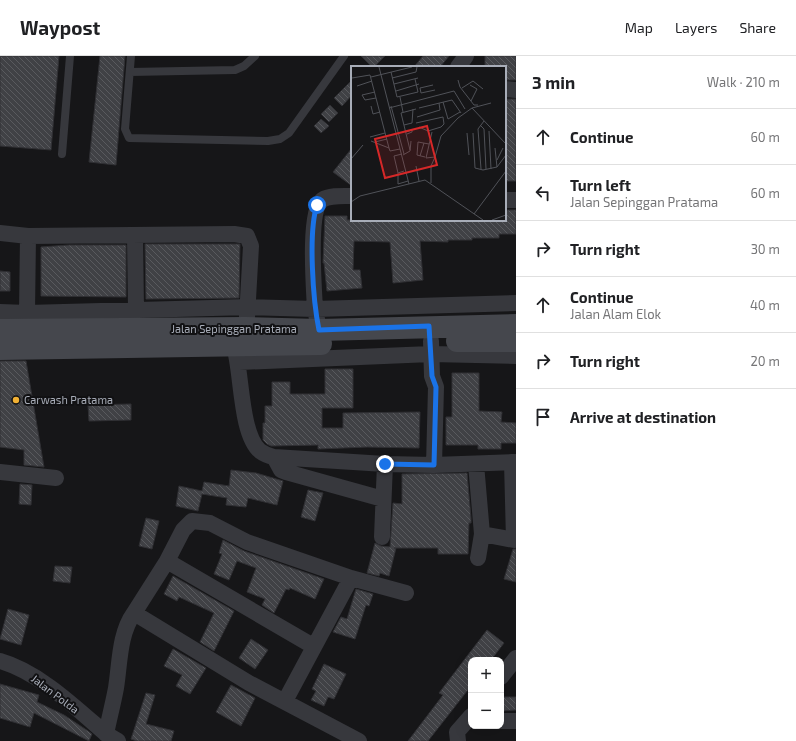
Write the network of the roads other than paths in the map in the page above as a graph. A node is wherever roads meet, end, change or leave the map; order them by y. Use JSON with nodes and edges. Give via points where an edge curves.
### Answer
{"nodes":[{"id":1,"x":70,"y":56,"type":"edge"},
{"id":2,"x":131,"y":56,"type":"edge"},
{"id":3,"x":255,"y":56,"type":"edge"},
{"id":4,"x":344,"y":56,"type":"edge"},
{"id":5,"x":466,"y":56,"type":"edge"},
{"id":6,"x":473,"y":56,"type":"edge"},
{"id":7,"x":459,"y":66,"type":"edge"},
{"id":8,"x":474,"y":66,"type":"edge"},
{"id":9,"x":130,"y":72,"type":"junction"},
{"id":10,"x":506,"y":89,"type":"edge"},
{"id":11,"x":516,"y":90,"type":"edge"},
{"id":12,"x":62,"y":154,"type":"dead end"},
{"id":13,"x":351,"y":196,"type":"edge"},
{"id":14,"x":0,"y":233,"type":"edge"},
{"id":15,"x":28,"y":236,"type":"junction"},
{"id":16,"x":135,"y":236,"type":"junction"},
{"id":17,"x":516,"y":303,"type":"edge"},
{"id":18,"x":248,"y":307,"type":"junction"},
{"id":19,"x":136,"y":309,"type":"junction"},
{"id":20,"x":0,"y":312,"type":"edge"},
{"id":21,"x":28,"y":313,"type":"junction"},
{"id":22,"x":317,"y":320,"type":"junction"},
{"id":23,"x":516,"y":326,"type":"edge"},
{"id":24,"x":0,"y":330,"type":"edge"},
{"id":25,"x":143,"y":338,"type":"junction"},
{"id":26,"x":436,"y":341,"type":"junction"},
{"id":27,"x":516,"y":341,"type":"edge"},
{"id":28,"x":241,"y":345,"type":"junction"},
{"id":29,"x":0,"y":349,"type":"edge"},
{"id":30,"x":516,"y":356,"type":"edge"},
{"id":31,"x":274,"y":457,"type":"junction"},
{"id":32,"x":514,"y":462,"type":"edge"},
{"id":33,"x":385,"y":464,"type":"junction"},
{"id":34,"x":476,"y":464,"type":"junction"},
{"id":35,"x":434,"y":465,"type":"junction"},
{"id":36,"x":0,"y":472,"type":"edge"},
{"id":37,"x":56,"y":478,"type":"dead end"},
{"id":38,"x":383,"y":499,"type":"junction"},
{"id":39,"x":482,"y":534,"type":"junction"},
{"id":40,"x":382,"y":538,"type":"dead end"},
{"id":41,"x":515,"y":540,"type":"edge"},
{"id":42,"x":478,"y":558,"type":"dead end"},
{"id":43,"x":167,"y":561,"type":"junction"},
{"id":44,"x":351,"y":578,"type":"junction"},
{"id":45,"x":406,"y":593,"type":"dead end"},
{"id":46,"x":134,"y":613,"type":"junction"},
{"id":47,"x":313,"y":646,"type":"junction"},
{"id":48,"x":516,"y":658,"type":"edge"},
{"id":49,"x":0,"y":661,"type":"edge"},
{"id":50,"x":504,"y":673,"type":"edge"},
{"id":51,"x":285,"y":701,"type":"junction"},
{"id":52,"x":516,"y":721,"type":"edge"},
{"id":53,"x":504,"y":722,"type":"edge"},
{"id":54,"x":112,"y":738,"type":"edge"},
{"id":55,"x":359,"y":741,"type":"edge"}],
"edges":[{"from":1,"to":12,"type":"lane"},
{"from":2,"to":9,"type":"lane"},
{"from":3,"to":9,"type":"lane","via":[[235,70]]},
{"from":4,"to":9,"type":"lane","via":[[289,133],[280,139],[268,141],[129,138],[125,129]]},
{"from":5,"to":7,"type":"street"},
{"from":6,"to":8,"type":"street"},
{"from":10,"to":11,"type":"street"},
{"from":13,"to":22,"type":"street","via":[[336,196],[322,200],[317,205],[313,237]]},
{"from":14,"to":15,"type":"street"},
{"from":15,"to":16,"type":"street"},
{"from":15,"to":21,"type":"street"},
{"from":16,"to":18,"type":"street","via":[[247,236],[251,246]]},
{"from":16,"to":19,"type":"street"},
{"from":17,"to":22,"type":"street"},
{"from":18,"to":19,"type":"street"},
{"from":18,"to":22,"type":"street"},
{"from":18,"to":28,"type":"street"},
{"from":19,"to":21,"type":"street"},
{"from":19,"to":25,"type":"street"},
{"from":20,"to":21,"type":"street"},
{"from":22,"to":26,"type":"street","name":"Jalan Sepinggan Pratama"},
{"from":22,"to":28,"type":"street","name":"Jalan Sepinggan Pratama"},
{"from":23,"to":26,"type":"street","name":"Jalan Sepinggan Pratama"},
{"from":24,"to":25,"type":"street","name":"Jalan Sepinggan Pratama"},
{"from":25,"to":28,"type":"street","name":"Jalan Sepinggan Pratama"},
{"from":25,"to":29,"type":"street","name":"Jalan Sepinggan Pratama"},
{"from":26,"to":27,"type":"street","name":"Jalan Sepinggan Pratama"},
{"from":26,"to":28,"type":"street","name":"Jalan Sepinggan Pratama"},
{"from":26,"to":30,"type":"street"},
{"from":26,"to":35,"type":"street","via":[[432,376],[436,387]]},
{"from":28,"to":31,"type":"street","via":[[244,415],[254,444],[259,450]]},
{"from":31,"to":33,"type":"street"},
{"from":31,"to":38,"type":"street","via":[[281,470],[286,472]]},
{"from":32,"to":34,"type":"street"},
{"from":32,"to":41,"type":"street"},
{"from":33,"to":35,"type":"street"},
{"from":33,"to":38,"type":"street"},
{"from":34,"to":35,"type":"street"},
{"from":34,"to":39,"type":"street"},
{"from":36,"to":37,"type":"street"},
{"from":38,"to":40,"type":"street"},
{"from":39,"to":41,"type":"street"},
{"from":39,"to":42,"type":"street"},
{"from":43,"to":44,"type":"street","via":[[187,524],[200,521],[210,523],[247,542]]},
{"from":43,"to":46,"type":"street"},
{"from":43,"to":47,"type":"street"},
{"from":44,"to":45,"type":"street"},
{"from":44,"to":47,"type":"street"},
{"from":46,"to":51,"type":"street","via":[[249,683]]},
{"from":46,"to":54,"type":"street","via":[[124,634],[115,690]]},
{"from":47,"to":51,"type":"street"},
{"from":48,"to":50,"type":"street"},
{"from":49,"to":54,"type":"street","name":"Jalan Polda","via":[[28,674],[59,695]]},
{"from":51,"to":55,"type":"street"},
{"from":52,"to":53,"type":"street"}]}
